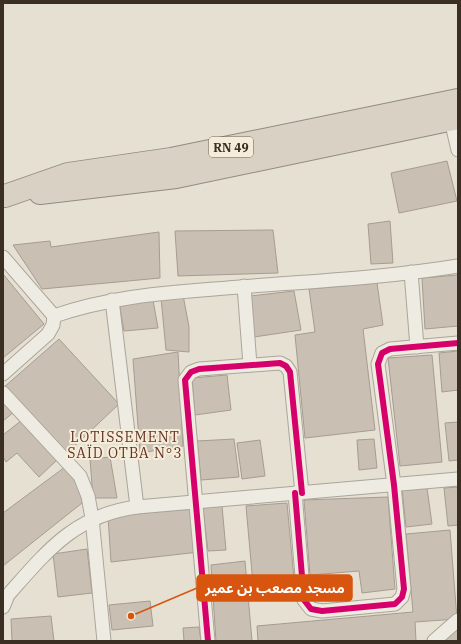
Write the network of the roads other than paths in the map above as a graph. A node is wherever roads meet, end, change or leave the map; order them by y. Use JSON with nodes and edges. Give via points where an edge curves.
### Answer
{"nodes":[{"id":1,"x":458,"y":100,"type":"edge"},
{"id":2,"x":454,"y":119,"type":"edge"},
{"id":3,"x":458,"y":150,"type":"edge"},
{"id":4,"x":4,"y":196,"type":"edge"},
{"id":5,"x":3,"y":257,"type":"edge"},
{"id":6,"x":458,"y":266,"type":"edge"},
{"id":7,"x":411,"y":272,"type":"junction"},
{"id":8,"x":244,"y":286,"type":"junction"},
{"id":9,"x":112,"y":300,"type":"junction"},
{"id":10,"x":54,"y":316,"type":"junction"},
{"id":11,"x":458,"y":343,"type":"edge"},
{"id":12,"x":417,"y":347,"type":"junction"},
{"id":13,"x":250,"y":365,"type":"junction"},
{"id":14,"x":3,"y":374,"type":"edge"},
{"id":15,"x":3,"y":393,"type":"edge"},
{"id":16,"x":458,"y":479,"type":"edge"},
{"id":17,"x":394,"y":485,"type":"junction"},
{"id":18,"x":299,"y":493,"type":"junction"},
{"id":19,"x":196,"y":502,"type":"junction"},
{"id":20,"x":137,"y":507,"type":"junction"},
{"id":21,"x":92,"y":518,"type":"junction"},
{"id":22,"x":3,"y":607,"type":"edge"},
{"id":23,"x":458,"y":620,"type":"edge"},
{"id":24,"x":104,"y":641,"type":"edge"},
{"id":25,"x":208,"y":641,"type":"edge"},
{"id":26,"x":434,"y":641,"type":"edge"}],
"edges":[{"from":1,"to":4,"type":"highway","number":"RN 49","via":[[171,159],[68,174]]},
{"from":2,"to":3,"type":"street"},
{"from":2,"to":4,"type":"highway","number":"RN 49","via":[[176,177]]},
{"from":5,"to":10,"type":"street"},
{"from":6,"to":7,"type":"street"},
{"from":7,"to":8,"type":"street"},
{"from":7,"to":12,"type":"street"},
{"from":8,"to":9,"type":"street"},
{"from":8,"to":13,"type":"street"},
{"from":9,"to":10,"type":"street","via":[[84,305]]},
{"from":9,"to":20,"type":"street"},
{"from":10,"to":14,"type":"street","via":[[48,334]]},
{"from":11,"to":12,"type":"street"},
{"from":12,"to":17,"type":"street","via":[[390,349],[382,353],[378,364]]},
{"from":13,"to":18,"type":"street","via":[[280,363],[290,372]]},
{"from":13,"to":19,"type":"street","via":[[198,369],[190,372],[185,380]]},
{"from":15,"to":21,"type":"street","via":[[80,476],[88,496]]},
{"from":16,"to":17,"type":"street"},
{"from":17,"to":18,"type":"street"},
{"from":17,"to":18,"type":"street","via":[[404,589],[402,597],[395,604],[322,611],[311,608],[304,600]]},
{"from":18,"to":19,"type":"street"},
{"from":19,"to":20,"type":"street"},
{"from":19,"to":25,"type":"street"},
{"from":20,"to":21,"type":"street"},
{"from":21,"to":22,"type":"street","via":[[66,534],[8,595]]},
{"from":21,"to":24,"type":"street"},
{"from":23,"to":26,"type":"street"}]}
